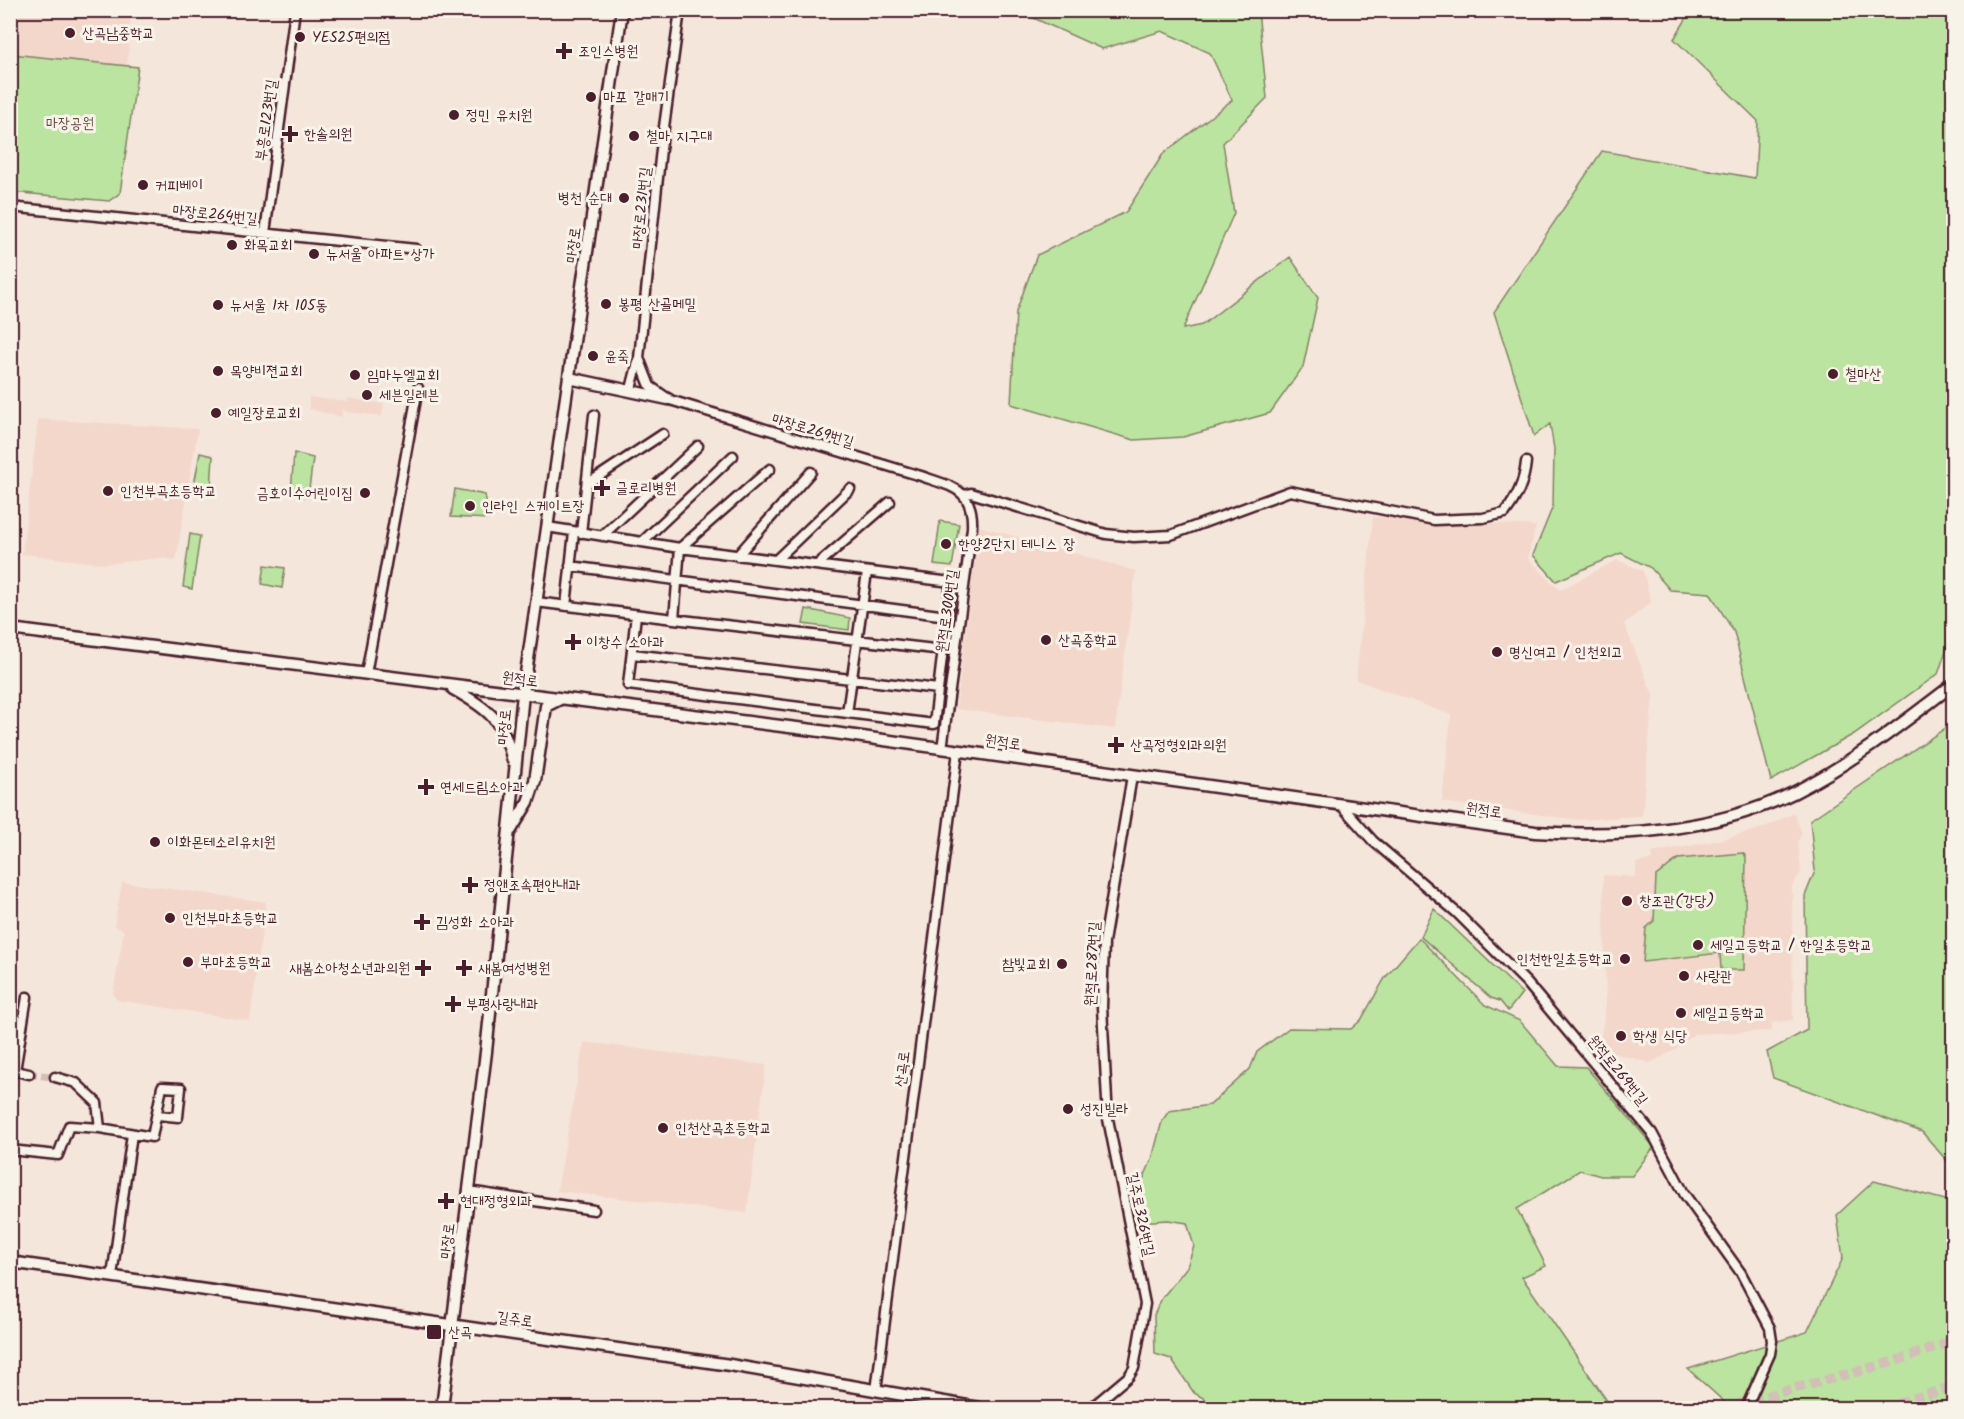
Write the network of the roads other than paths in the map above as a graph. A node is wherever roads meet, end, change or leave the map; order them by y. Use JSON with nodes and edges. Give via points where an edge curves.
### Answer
{"nodes":[{"id":1,"x":295,"y":10,"type":"edge"},
{"id":2,"x":622,"y":10,"type":"edge"},
{"id":3,"x":680,"y":10,"type":"edge"},
{"id":4,"x":10,"y":207,"type":"edge"},
{"id":5,"x":265,"y":233,"type":"junction"},
{"id":6,"x":416,"y":249,"type":"dead end"},
{"id":7,"x":639,"y":358,"type":"junction"},
{"id":8,"x":569,"y":378,"type":"junction"},
{"id":9,"x":418,"y":388,"type":"dead end"},
{"id":10,"x":631,"y":389,"type":"junction"},
{"id":11,"x":668,"y":399,"type":"junction"},
{"id":12,"x":594,"y":415,"type":"dead end"},
{"id":13,"x":663,"y":434,"type":"dead end"},
{"id":14,"x":698,"y":446,"type":"dead end"},
{"id":15,"x":734,"y":456,"type":"dead end"},
{"id":16,"x":1526,"y":462,"type":"dead end"},
{"id":17,"x":770,"y":469,"type":"dead end"},
{"id":18,"x":811,"y":472,"type":"dead end"},
{"id":19,"x":586,"y":484,"type":"junction"},
{"id":20,"x":850,"y":489,"type":"dead end"},
{"id":21,"x":964,"y":495,"type":"junction"},
{"id":22,"x":890,"y":502,"type":"dead end"},
{"id":23,"x":547,"y":527,"type":"junction"},
{"id":24,"x":578,"y":532,"type":"junction"},
{"id":25,"x":602,"y":536,"type":"junction"},
{"id":26,"x":642,"y":542,"type":"junction"},
{"id":27,"x":680,"y":548,"type":"junction"},
{"id":28,"x":737,"y":556,"type":"junction"},
{"id":29,"x":776,"y":560,"type":"junction"},
{"id":30,"x":817,"y":565,"type":"junction"},
{"id":31,"x":570,"y":566,"type":"junction"},
{"id":32,"x":867,"y":572,"type":"junction"},
{"id":33,"x":678,"y":580,"type":"junction"},
{"id":34,"x":536,"y":602,"type":"junction"},
{"id":35,"x":862,"y":604,"type":"junction"},
{"id":36,"x":566,"y":606,"type":"junction"},
{"id":37,"x":636,"y":615,"type":"junction"},
{"id":38,"x":946,"y":616,"type":"junction"},
{"id":39,"x":674,"y":620,"type":"junction"},
{"id":40,"x":10,"y":629,"type":"edge"},
{"id":41,"x":856,"y":640,"type":"junction"},
{"id":42,"x":942,"y":650,"type":"junction"},
{"id":43,"x":632,"y":654,"type":"junction"},
{"id":44,"x":366,"y":674,"type":"junction"},
{"id":45,"x":852,"y":680,"type":"junction"},
{"id":46,"x":1953,"y":684,"type":"edge"},
{"id":47,"x":448,"y":686,"type":"junction"},
{"id":48,"x":938,"y":689,"type":"junction"},
{"id":49,"x":523,"y":694,"type":"junction"},
{"id":50,"x":560,"y":699,"type":"junction"},
{"id":51,"x":848,"y":713,"type":"junction"},
{"id":52,"x":942,"y":748,"type":"junction"},
{"id":53,"x":958,"y":751,"type":"junction"},
{"id":54,"x":515,"y":770,"type":"junction"},
{"id":55,"x":1132,"y":776,"type":"junction"},
{"id":56,"x":1340,"y":804,"type":"junction"},
{"id":57,"x":510,"y":832,"type":"junction"},
{"id":58,"x":27,"y":997,"type":"dead end"},
{"id":59,"x":13,"y":1071,"type":"edge"},
{"id":60,"x":29,"y":1074,"type":"tunnel mouth"},
{"id":61,"x":56,"y":1077,"type":"tunnel mouth"},
{"id":62,"x":158,"y":1115,"type":"dead end"},
{"id":63,"x":1107,"y":1119,"type":"joint"},
{"id":64,"x":100,"y":1128,"type":"junction"},
{"id":65,"x":132,"y":1134,"type":"junction"},
{"id":66,"x":10,"y":1150,"type":"edge"},
{"id":67,"x":468,"y":1191,"type":"junction"},
{"id":68,"x":594,"y":1210,"type":"dead end"},
{"id":69,"x":10,"y":1262,"type":"edge"},
{"id":70,"x":112,"y":1276,"type":"junction"},
{"id":71,"x":452,"y":1326,"type":"junction"},
{"id":72,"x":876,"y":1390,"type":"junction"},
{"id":73,"x":442,"y":1408,"type":"edge"},
{"id":74,"x":979,"y":1408,"type":"edge"},
{"id":75,"x":1091,"y":1408,"type":"edge"},
{"id":76,"x":1746,"y":1408,"type":"edge"}],
"edges":[{"from":1,"to":5,"type":"street","name":"부흥로123번길"},
{"from":2,"to":8,"type":"main road","name":"마장로"},
{"from":3,"to":7,"type":"street","name":"마장로231번길"},
{"from":4,"to":5,"type":"street","name":"마장로264번길"},
{"from":5,"to":6,"type":"street","name":"마장로264번길"},
{"from":7,"to":10,"type":"street"},
{"from":7,"to":11,"type":"street","name":"마장로231번길","via":[[650,386]]},
{"from":8,"to":10,"type":"main road"},
{"from":8,"to":23,"type":"main road","name":"마장로"},
{"from":9,"to":44,"type":"street"},
{"from":10,"to":11,"type":"main road"},
{"from":11,"to":21,"type":"street","name":"마장로269번길","via":[[951,486]]},
{"from":12,"to":19,"type":"street"},
{"from":13,"to":19,"type":"street"},
{"from":14,"to":25,"type":"street"},
{"from":15,"to":26,"type":"street"},
{"from":16,"to":21,"type":"street","via":[[1516,499],[1505,513],[1483,518],[1434,520],[1290,491],[1171,535],[1134,537],[1106,534],[971,493]]},
{"from":17,"to":27,"type":"street"},
{"from":18,"to":28,"type":"street"},
{"from":19,"to":24,"type":"street"},
{"from":20,"to":29,"type":"street"},
{"from":21,"to":52,"type":"street","name":"원적로300번길","via":[[973,509],[972,528]]},
{"from":22,"to":30,"type":"street"},
{"from":23,"to":24,"type":"street"},
{"from":23,"to":34,"type":"main road","name":"마장로"},
{"from":24,"to":25,"type":"street"},
{"from":24,"to":31,"type":"street"},
{"from":25,"to":26,"type":"street"},
{"from":26,"to":27,"type":"street"},
{"from":27,"to":28,"type":"street"},
{"from":27,"to":33,"type":"street"},
{"from":28,"to":29,"type":"street"},
{"from":29,"to":30,"type":"street"},
{"from":30,"to":32,"type":"street"},
{"from":31,"to":33,"type":"street"},
{"from":31,"to":36,"type":"street"},
{"from":32,"to":35,"type":"street"},
{"from":32,"to":38,"type":"street","via":[[951,582]]},
{"from":33,"to":35,"type":"street"},
{"from":33,"to":39,"type":"street"},
{"from":34,"to":36,"type":"street"},
{"from":34,"to":49,"type":"main road","name":"마장로"},
{"from":35,"to":38,"type":"street"},
{"from":35,"to":41,"type":"street"},
{"from":36,"to":37,"type":"street"},
{"from":37,"to":39,"type":"street"},
{"from":37,"to":43,"type":"street"},
{"from":38,"to":42,"type":"street"},
{"from":39,"to":41,"type":"street"},
{"from":40,"to":44,"type":"main road","name":"원적로"},
{"from":41,"to":42,"type":"street"},
{"from":41,"to":45,"type":"street"},
{"from":42,"to":48,"type":"street"},
{"from":43,"to":45,"type":"street"},
{"from":43,"to":51,"type":"street","via":[[628,686]]},
{"from":44,"to":47,"type":"main road","name":"원적로"},
{"from":45,"to":48,"type":"street"},
{"from":45,"to":51,"type":"street"},
{"from":46,"to":56,"type":"main road","name":"원적로","via":[[1873,745],[1794,792],[1734,815],[1662,831],[1593,836],[1535,832]]},
{"from":47,"to":49,"type":"main road","name":"원적로"},
{"from":47,"to":54,"type":"main road","via":[[494,716],[507,735]]},
{"from":48,"to":51,"type":"street","via":[[934,724]]},
{"from":49,"to":50,"type":"main road","name":"원적로"},
{"from":49,"to":54,"type":"main road","name":"마장로"},
{"from":50,"to":52,"type":"main road","name":"원적로"},
{"from":50,"to":57,"type":"main road","via":[[546,706],[535,782]]},
{"from":52,"to":53,"type":"main road","name":"원적로"},
{"from":53,"to":55,"type":"main road","name":"원적로"},
{"from":53,"to":72,"type":"street","name":"산곡로"},
{"from":54,"to":57,"type":"main road","name":"마장로"},
{"from":55,"to":56,"type":"main road","name":"원적로"},
{"from":55,"to":63,"type":"street","name":"원적로287번길","via":[[1104,942],[1102,1007]]},
{"from":56,"to":76,"type":"street","name":"원적로269번길","via":[[1372,841],[1456,912],[1527,983],[1652,1133],[1690,1202],[1741,1273],[1770,1328],[1770,1354]]},
{"from":57,"to":67,"type":"main road","name":"마장로"},
{"from":58,"to":59,"type":"street"},
{"from":59,"to":60,"type":"street"},
{"from":61,"to":64,"type":"street","via":[[76,1083],[97,1103]]},
{"from":62,"to":65,"type":"street","via":[[152,1137]]},
{"from":63,"to":75,"type":"street","name":"길주로326번길","via":[[1145,1304],[1134,1368]]},
{"from":64,"to":65,"type":"street"},
{"from":64,"to":66,"type":"street","via":[[69,1125],[58,1155]]},
{"from":65,"to":70,"type":"street"},
{"from":67,"to":68,"type":"street"},
{"from":67,"to":71,"type":"main road","name":"마장로"},
{"from":69,"to":70,"type":"main road","name":"길주로"},
{"from":70,"to":71,"type":"main road","name":"길주로"},
{"from":71,"to":72,"type":"main road","name":"길주로"},
{"from":71,"to":73,"type":"main road","name":"마장로"},
{"from":72,"to":74,"type":"main road","name":"길주로"}]}
